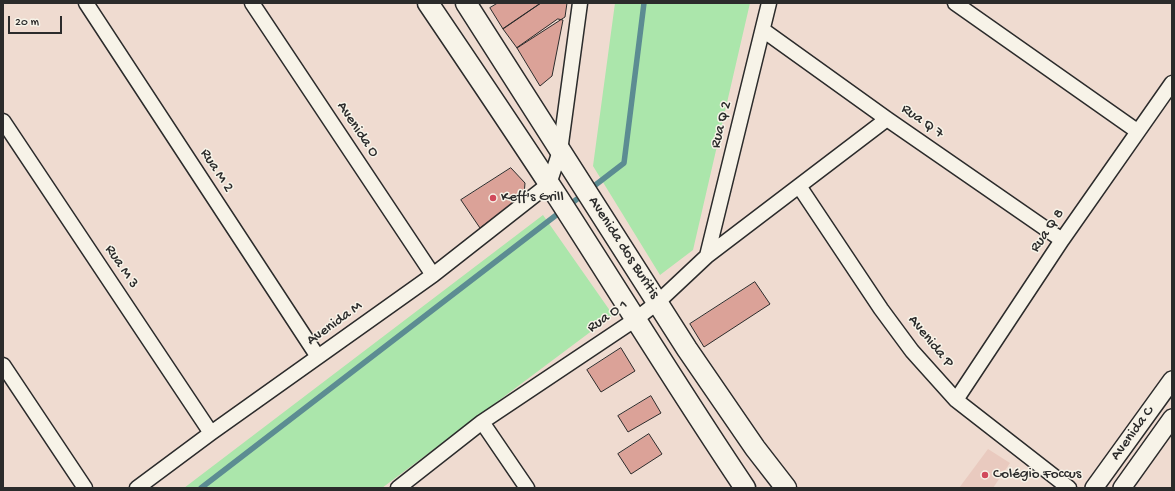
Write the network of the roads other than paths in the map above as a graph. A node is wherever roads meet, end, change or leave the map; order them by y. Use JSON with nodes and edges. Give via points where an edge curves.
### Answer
{"nodes":[{"id":1,"x":86,"y":3,"type":"edge"},
{"id":2,"x":252,"y":3,"type":"edge"},
{"id":3,"x":428,"y":3,"type":"edge"},
{"id":4,"x":466,"y":3,"type":"edge"},
{"id":5,"x":580,"y":3,"type":"edge"},
{"id":6,"x":769,"y":3,"type":"edge"},
{"id":7,"x":955,"y":3,"type":"edge"},
{"id":8,"x":763,"y":30,"type":"junction"},
{"id":9,"x":1172,"y":83,"type":"edge"},
{"id":10,"x":887,"y":119,"type":"junction"},
{"id":11,"x":3,"y":121,"type":"edge"},
{"id":12,"x":1137,"y":131,"type":"junction"},
{"id":13,"x":560,"y":151,"type":"junction"},
{"id":14,"x":799,"y":186,"type":"junction"},
{"id":15,"x":553,"y":191,"type":"junction"},
{"id":16,"x":1062,"y":240,"type":"junction"},
{"id":17,"x":708,"y":256,"type":"junction"},
{"id":18,"x":433,"y":275,"type":"junction"},
{"id":19,"x":658,"y":302,"type":"junction"},
{"id":20,"x":636,"y":319,"type":"junction"},
{"id":21,"x":318,"y":357,"type":"junction"},
{"id":22,"x":3,"y":365,"type":"edge"},
{"id":23,"x":1172,"y":380,"type":"edge"},
{"id":24,"x":956,"y":400,"type":"junction"},
{"id":25,"x":1172,"y":418,"type":"edge"},
{"id":26,"x":482,"y":422,"type":"junction"},
{"id":27,"x":211,"y":433,"type":"junction"},
{"id":28,"x":85,"y":488,"type":"edge"},
{"id":29,"x":137,"y":488,"type":"edge"},
{"id":30,"x":398,"y":488,"type":"edge"},
{"id":31,"x":527,"y":488,"type":"edge"},
{"id":32,"x":745,"y":488,"type":"edge"},
{"id":33,"x":786,"y":488,"type":"edge"},
{"id":34,"x":1069,"y":488,"type":"edge"},
{"id":35,"x":1094,"y":488,"type":"edge"},
{"id":36,"x":1122,"y":488,"type":"edge"}],
"edges":[{"from":1,"to":21,"type":"street","name":"Rua M 2"},
{"from":2,"to":18,"type":"street","name":"Avenida O"},
{"from":3,"to":15,"type":"main road","name":"Avenida dos Buritis"},
{"from":4,"to":13,"type":"main road","name":"Avenida dos Buritis"},
{"from":5,"to":13,"type":"street"},
{"from":6,"to":8,"type":"street","name":"Rua Q 2"},
{"from":7,"to":12,"type":"street"},
{"from":8,"to":10,"type":"street","name":"Rua Q 7"},
{"from":8,"to":17,"type":"street","name":"Rua Q 2"},
{"from":9,"to":12,"type":"street","name":"Rua Q 8"},
{"from":10,"to":14,"type":"street","name":"Rua O 1"},
{"from":10,"to":16,"type":"street","name":"Rua Q 7"},
{"from":11,"to":27,"type":"street","name":"Rua M 3"},
{"from":12,"to":16,"type":"street","name":"Rua Q 8"},
{"from":13,"to":15,"type":"street"},
{"from":13,"to":19,"type":"main road","name":"Avenida dos Buritis"},
{"from":14,"to":17,"type":"street","name":"Rua O 1"},
{"from":14,"to":24,"type":"street","name":"Avenida P","via":[[881,309],[912,351]]},
{"from":15,"to":18,"type":"street","name":"Avenida M"},
{"from":15,"to":20,"type":"main road","name":"Avenida dos Buritis"},
{"from":16,"to":24,"type":"street","name":"Rua Q 8"},
{"from":17,"to":19,"type":"street","name":"Rua O 1"},
{"from":18,"to":21,"type":"street","name":"Avenida M"},
{"from":19,"to":20,"type":"street","name":"Rua O 1"},
{"from":19,"to":33,"type":"main road","name":"Avenida dos Buritis","via":[[755,448]]},
{"from":20,"to":26,"type":"street","name":"Rua O 1"},
{"from":20,"to":32,"type":"main road","name":"Avenida dos Buritis"},
{"from":21,"to":27,"type":"street","name":"Avenida M"},
{"from":22,"to":28,"type":"street"},
{"from":23,"to":35,"type":"street","name":"Avenida C"},
{"from":24,"to":34,"type":"street","name":"Avenida P"},
{"from":25,"to":36,"type":"street","name":"Avenida C"},
{"from":26,"to":30,"type":"street","name":"Rua O 1"},
{"from":26,"to":31,"type":"street"},
{"from":27,"to":29,"type":"street","name":"Avenida M"}]}
